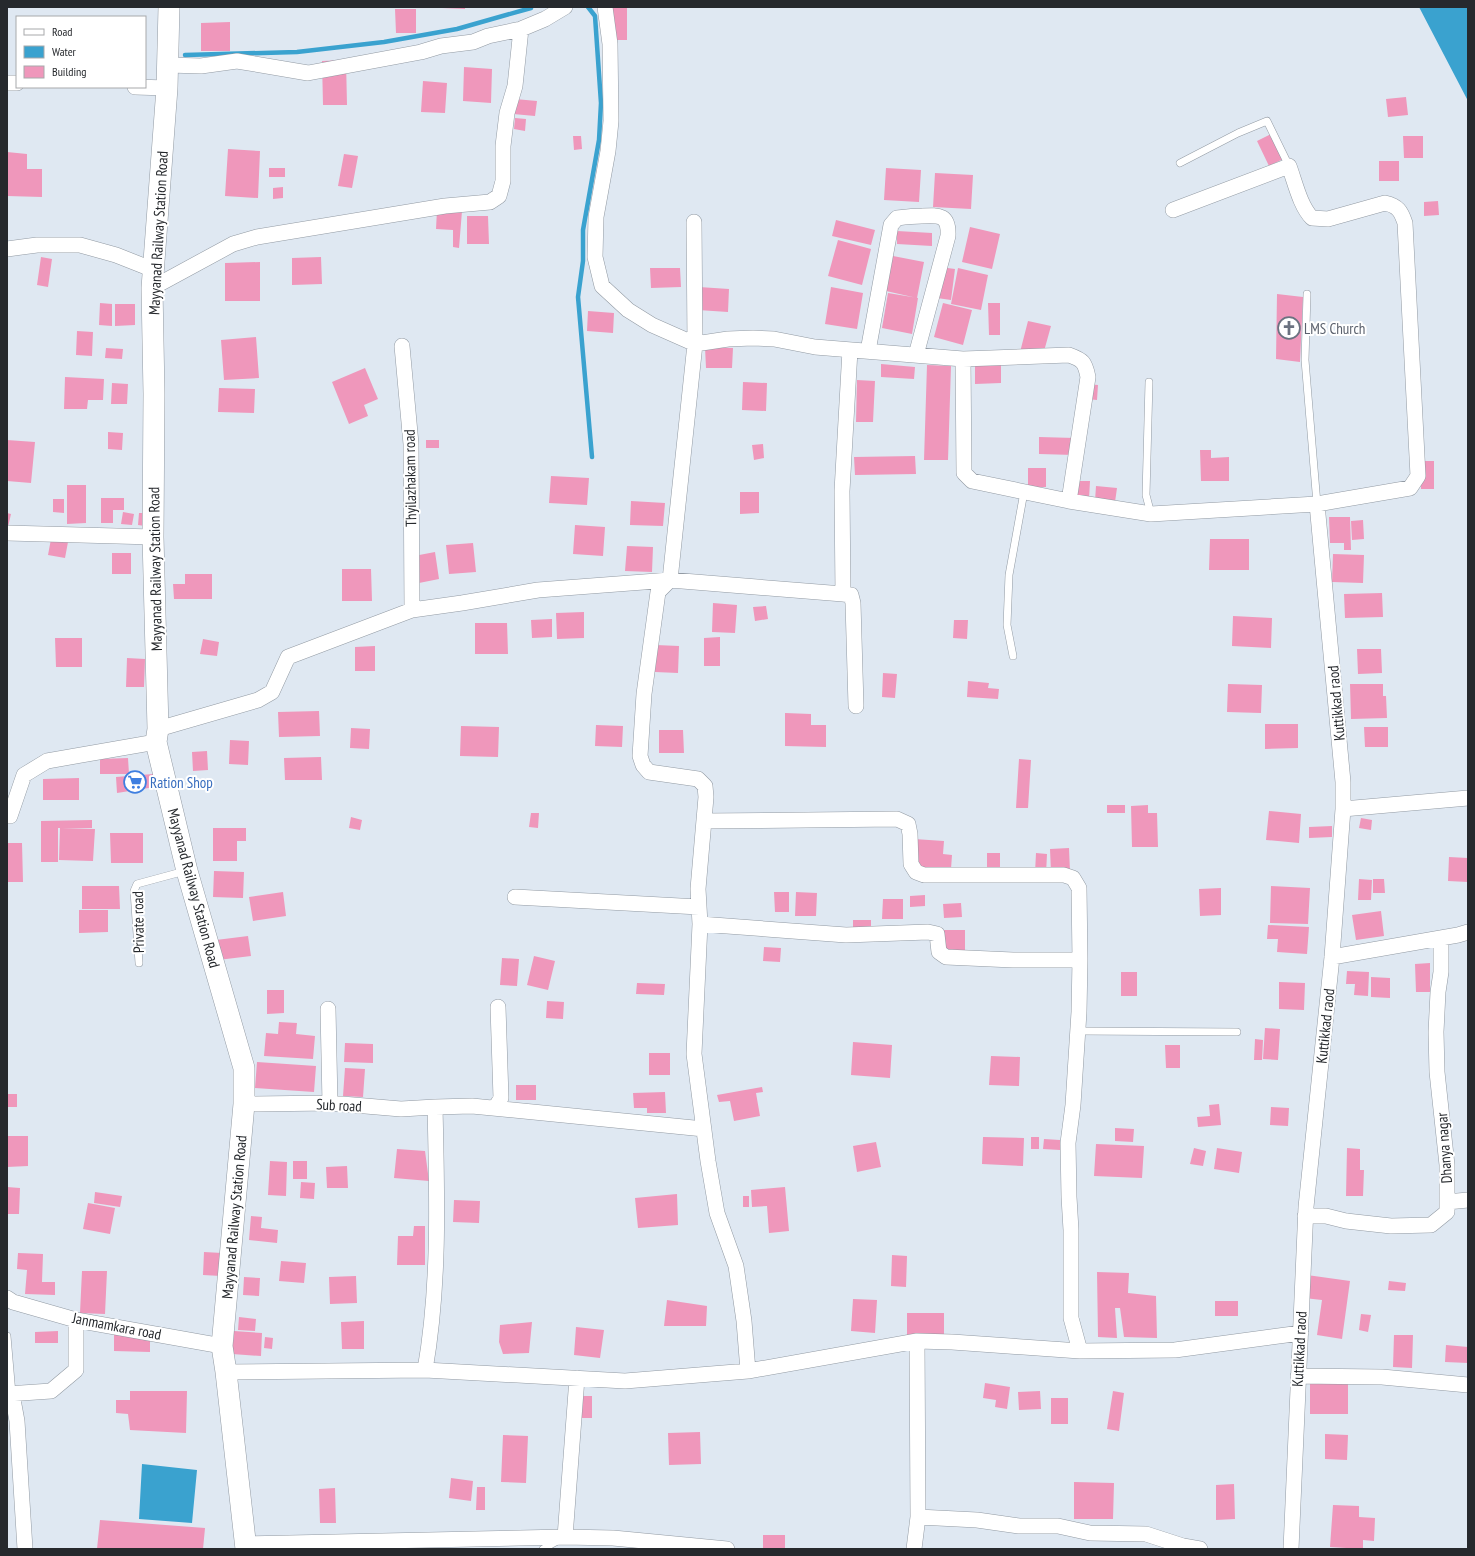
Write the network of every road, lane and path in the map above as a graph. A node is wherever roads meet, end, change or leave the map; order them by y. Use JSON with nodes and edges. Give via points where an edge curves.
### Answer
{"nodes":[{"id":1,"x":169,"y":7,"type":"edge"},
{"id":2,"x":565,"y":7,"type":"edge"},
{"id":3,"x":605,"y":7,"type":"edge"},
{"id":4,"x":521,"y":29,"type":"junction"},
{"id":5,"x":168,"y":65,"type":"junction"},
{"id":6,"x":146,"y":87,"type":"edge"},
{"id":7,"x":167,"y":88,"type":"junction"},
{"id":8,"x":1180,"y":163,"type":"dead end"},
{"id":9,"x":1289,"y":166,"type":"junction"},
{"id":10,"x":1173,"y":210,"type":"dead end"},
{"id":11,"x":694,"y":222,"type":"dead end"},
{"id":12,"x":7,"y":249,"type":"edge"},
{"id":13,"x":153,"y":279,"type":"junction"},
{"id":14,"x":1307,"y":294,"type":"dead end"},
{"id":15,"x":695,"y":344,"type":"junction"},
{"id":16,"x":402,"y":346,"type":"dead end"},
{"id":17,"x":850,"y":350,"type":"junction"},
{"id":18,"x":868,"y":351,"type":"junction"},
{"id":19,"x":916,"y":355,"type":"junction"},
{"id":20,"x":963,"y":359,"type":"junction"},
{"id":21,"x":1149,"y":382,"type":"dead end"},
{"id":22,"x":1024,"y":492,"type":"junction"},
{"id":23,"x":1069,"y":500,"type":"junction"},
{"id":24,"x":1317,"y":504,"type":"junction"},
{"id":25,"x":1151,"y":514,"type":"junction"},
{"id":26,"x":7,"y":533,"type":"edge"},
{"id":27,"x":153,"y":537,"type":"junction"},
{"id":28,"x":670,"y":580,"type":"junction"},
{"id":29,"x":843,"y":594,"type":"junction"},
{"id":30,"x":412,"y":610,"type":"junction"},
{"id":31,"x":1013,"y":656,"type":"dead end"},
{"id":32,"x":856,"y":706,"type":"dead end"},
{"id":33,"x":157,"y":735,"type":"junction"},
{"id":34,"x":1468,"y":798,"type":"edge"},
{"id":35,"x":1343,"y":808,"type":"junction"},
{"id":36,"x":7,"y":816,"type":"edge"},
{"id":37,"x":704,"y":821,"type":"junction"},
{"id":38,"x":187,"y":871,"type":"junction"},
{"id":39,"x":515,"y":897,"type":"dead end"},
{"id":40,"x":699,"y":907,"type":"junction"},
{"id":41,"x":700,"y":924,"type":"junction"},
{"id":42,"x":1468,"y":932,"type":"edge"},
{"id":43,"x":1441,"y":938,"type":"junction"},
{"id":44,"x":1332,"y":957,"type":"junction"},
{"id":45,"x":1080,"y":960,"type":"junction"},
{"id":46,"x":138,"y":964,"type":"dead end"},
{"id":47,"x":498,"y":1008,"type":"dead end"},
{"id":48,"x":328,"y":1010,"type":"dead end"},
{"id":49,"x":1078,"y":1031,"type":"junction"},
{"id":50,"x":1237,"y":1032,"type":"dead end"},
{"id":51,"x":330,"y":1103,"type":"junction"},
{"id":52,"x":244,"y":1104,"type":"junction"},
{"id":53,"x":434,"y":1107,"type":"junction"},
{"id":54,"x":495,"y":1108,"type":"junction"},
{"id":55,"x":704,"y":1129,"type":"junction"},
{"id":56,"x":1468,"y":1200,"type":"edge"},
{"id":57,"x":1447,"y":1202,"type":"junction"},
{"id":58,"x":1305,"y":1216,"type":"junction"},
{"id":59,"x":10,"y":1300,"type":"edge"},
{"id":60,"x":76,"y":1320,"type":"junction"},
{"id":61,"x":1300,"y":1333,"type":"junction"},
{"id":62,"x":7,"y":1336,"type":"edge"},
{"id":63,"x":917,"y":1342,"type":"junction"},
{"id":64,"x":222,"y":1346,"type":"junction"},
{"id":65,"x":1080,"y":1351,"type":"junction"},
{"id":66,"x":425,"y":1370,"type":"junction"},
{"id":67,"x":748,"y":1371,"type":"junction"},
{"id":68,"x":226,"y":1372,"type":"junction"},
{"id":69,"x":1298,"y":1376,"type":"junction"},
{"id":70,"x":577,"y":1378,"type":"junction"},
{"id":71,"x":1468,"y":1385,"type":"edge"},
{"id":72,"x":10,"y":1394,"type":"edge"},
{"id":73,"x":918,"y":1518,"type":"junction"},
{"id":74,"x":565,"y":1537,"type":"junction"},
{"id":75,"x":613,"y":1543,"type":"edge"},
{"id":76,"x":245,"y":1546,"type":"edge"},
{"id":77,"x":25,"y":1549,"type":"edge"},
{"id":78,"x":543,"y":1549,"type":"edge"},
{"id":79,"x":727,"y":1549,"type":"edge"},
{"id":80,"x":914,"y":1549,"type":"edge"},
{"id":81,"x":1200,"y":1549,"type":"edge"},
{"id":82,"x":1291,"y":1549,"type":"edge"}],
"edges":[{"from":1,"to":5,"type":"main road","name":"Mayyanad Railway Station Road"},
{"from":2,"to":4,"type":"street"},
{"from":3,"to":15,"type":"street","via":[[610,44],[611,120],[596,217],[595,257],[602,286],[628,310],[652,325]]},
{"from":4,"to":5,"type":"street","via":[[473,42],[308,73],[237,62],[201,66]]},
{"from":4,"to":13,"type":"street","via":[[515,86],[507,113],[503,146],[503,181],[499,196],[490,202],[445,206],[257,237],[233,244]]},
{"from":5,"to":7,"type":"main road","name":"Mayyanad Railway Station Road"},
{"from":6,"to":7,"type":"street"},
{"from":7,"to":13,"type":"main road","name":"Mayyanad Railway Station Road"},
{"from":8,"to":9,"type":"lane","via":[[1267,120]]},
{"from":9,"to":10,"type":"street"},
{"from":9,"to":24,"type":"street","via":[[1308,214],[1312,218],[1328,219],[1385,203],[1394,205],[1402,212],[1405,223],[1418,476],[1410,488]]},
{"from":11,"to":15,"type":"street"},
{"from":12,"to":13,"type":"street","via":[[37,245],[80,245],[116,255]]},
{"from":13,"to":27,"type":"main road","name":"Mayyanad Railway Station Road"},
{"from":14,"to":24,"type":"lane","via":[[1305,360]]},
{"from":15,"to":17,"type":"street","via":[[754,338],[774,339],[815,348]]},
{"from":15,"to":28,"type":"street"},
{"from":16,"to":30,"type":"street","name":"Thyilazhakam road","via":[[411,444]]},
{"from":17,"to":18,"type":"street"},
{"from":17,"to":29,"type":"street","via":[[842,491]]},
{"from":18,"to":19,"type":"street"},
{"from":18,"to":19,"type":"street","via":[[891,225],[897,218],[938,215],[949,227],[948,236]]},
{"from":19,"to":20,"type":"street"},
{"from":20,"to":22,"type":"street","via":[[964,473],[972,481]]},
{"from":20,"to":23,"type":"street","via":[[1069,355],[1080,359],[1086,366],[1088,377]]},
{"from":21,"to":25,"type":"lane","via":[[1146,495]]},
{"from":22,"to":23,"type":"street"},
{"from":22,"to":31,"type":"lane","via":[[1009,575],[1007,625]]},
{"from":23,"to":25,"type":"street"},
{"from":24,"to":25,"type":"street"},
{"from":24,"to":35,"type":"street","name":"Kuttikkad raod","via":[[1343,782]]},
{"from":26,"to":27,"type":"street"},
{"from":27,"to":33,"type":"main road","name":"Mayyanad Railway Station Road"},
{"from":28,"to":29,"type":"street"},
{"from":28,"to":30,"type":"street","via":[[538,590]]},
{"from":28,"to":37,"type":"street","via":[[658,592],[644,694],[640,756],[648,772],[698,779],[705,786]]},
{"from":29,"to":32,"type":"street","via":[[851,595],[853,603]]},
{"from":30,"to":33,"type":"street","via":[[288,657],[272,692],[258,700]]},
{"from":33,"to":36,"type":"street","via":[[46,761],[24,775],[10,816]]},
{"from":33,"to":38,"type":"main road","name":"Mayyanad Railway Station Road"},
{"from":34,"to":35,"type":"street"},
{"from":35,"to":44,"type":"street","name":"Kuttikkad raod"},
{"from":37,"to":40,"type":"street","via":[[698,889]]},
{"from":37,"to":45,"type":"street","via":[[897,819],[908,824],[911,864],[916,872],[924,875],[1064,875],[1073,878],[1079,888]]},
{"from":38,"to":46,"type":"lane","name":"Private road","via":[[137,884],[134,891]]},
{"from":38,"to":52,"type":"main road","name":"Mayyanad Railway Station Road","via":[[244,1068]]},
{"from":39,"to":40,"type":"street"},
{"from":40,"to":41,"type":"street"},
{"from":41,"to":45,"type":"street","via":[[846,935],[928,932],[938,934],[939,952],[946,957]]},
{"from":41,"to":55,"type":"street","via":[[694,1054]]},
{"from":42,"to":43,"type":"street"},
{"from":43,"to":44,"type":"street"},
{"from":43,"to":57,"type":"street","name":"Dhanya nagar","via":[[1436,1032],[1437,1072],[1447,1165]]},
{"from":44,"to":58,"type":"street","name":"Kuttikkad raod"},
{"from":45,"to":49,"type":"street"},
{"from":47,"to":54,"type":"street","via":[[501,1098]]},
{"from":48,"to":51,"type":"street"},
{"from":49,"to":50,"type":"lane"},
{"from":49,"to":65,"type":"street","via":[[1068,1158],[1071,1318]]},
{"from":51,"to":52,"type":"street","name":"Sub road"},
{"from":51,"to":53,"type":"street","name":"Sub road","via":[[401,1109]]},
{"from":52,"to":64,"type":"main road","name":"Mayyanad Railway Station Road"},
{"from":53,"to":54,"type":"street","name":"Sub road"},
{"from":53,"to":66,"type":"street","via":[[434,1289]]},
{"from":54,"to":55,"type":"street","name":"Sub road"},
{"from":55,"to":67,"type":"street","via":[[717,1212],[736,1266]]},
{"from":56,"to":57,"type":"street"},
{"from":57,"to":58,"type":"street","name":"Dhanya nagar","via":[[1447,1212],[1431,1225],[1391,1226],[1326,1216]]},
{"from":58,"to":61,"type":"street","name":"Kuttikkad raod"},
{"from":59,"to":60,"type":"street","name":"Janmamkara road"},
{"from":60,"to":64,"type":"street","name":"Janmamkara road"},
{"from":60,"to":72,"type":"street","via":[[76,1370],[50,1391]]},
{"from":61,"to":65,"type":"street","via":[[1175,1350]]},
{"from":61,"to":69,"type":"street","name":"Kuttikkad raod"},
{"from":62,"to":72,"type":"lane"},
{"from":63,"to":65,"type":"street"},
{"from":63,"to":67,"type":"street"},
{"from":63,"to":73,"type":"street"},
{"from":64,"to":68,"type":"main road","name":"Mayyanad Railway Station Road"},
{"from":66,"to":68,"type":"street"},
{"from":66,"to":70,"type":"street"},
{"from":67,"to":70,"type":"street","via":[[625,1381]]},
{"from":68,"to":76,"type":"main road","name":"Mayyanad Railway Station Road"},
{"from":69,"to":71,"type":"street","via":[[1382,1378]]},
{"from":69,"to":82,"type":"street","name":"Kuttikkad raod"},
{"from":70,"to":74,"type":"street"},
{"from":72,"to":77,"type":"street","via":[[17,1421]]},
{"from":73,"to":80,"type":"street"},
{"from":73,"to":81,"type":"street","via":[[977,1520],[1019,1526],[1058,1526],[1090,1533],[1146,1534]]},
{"from":74,"to":75,"type":"street"},
{"from":74,"to":76,"type":"street"},
{"from":74,"to":78,"type":"lane"},
{"from":75,"to":79,"type":"street"}]}
